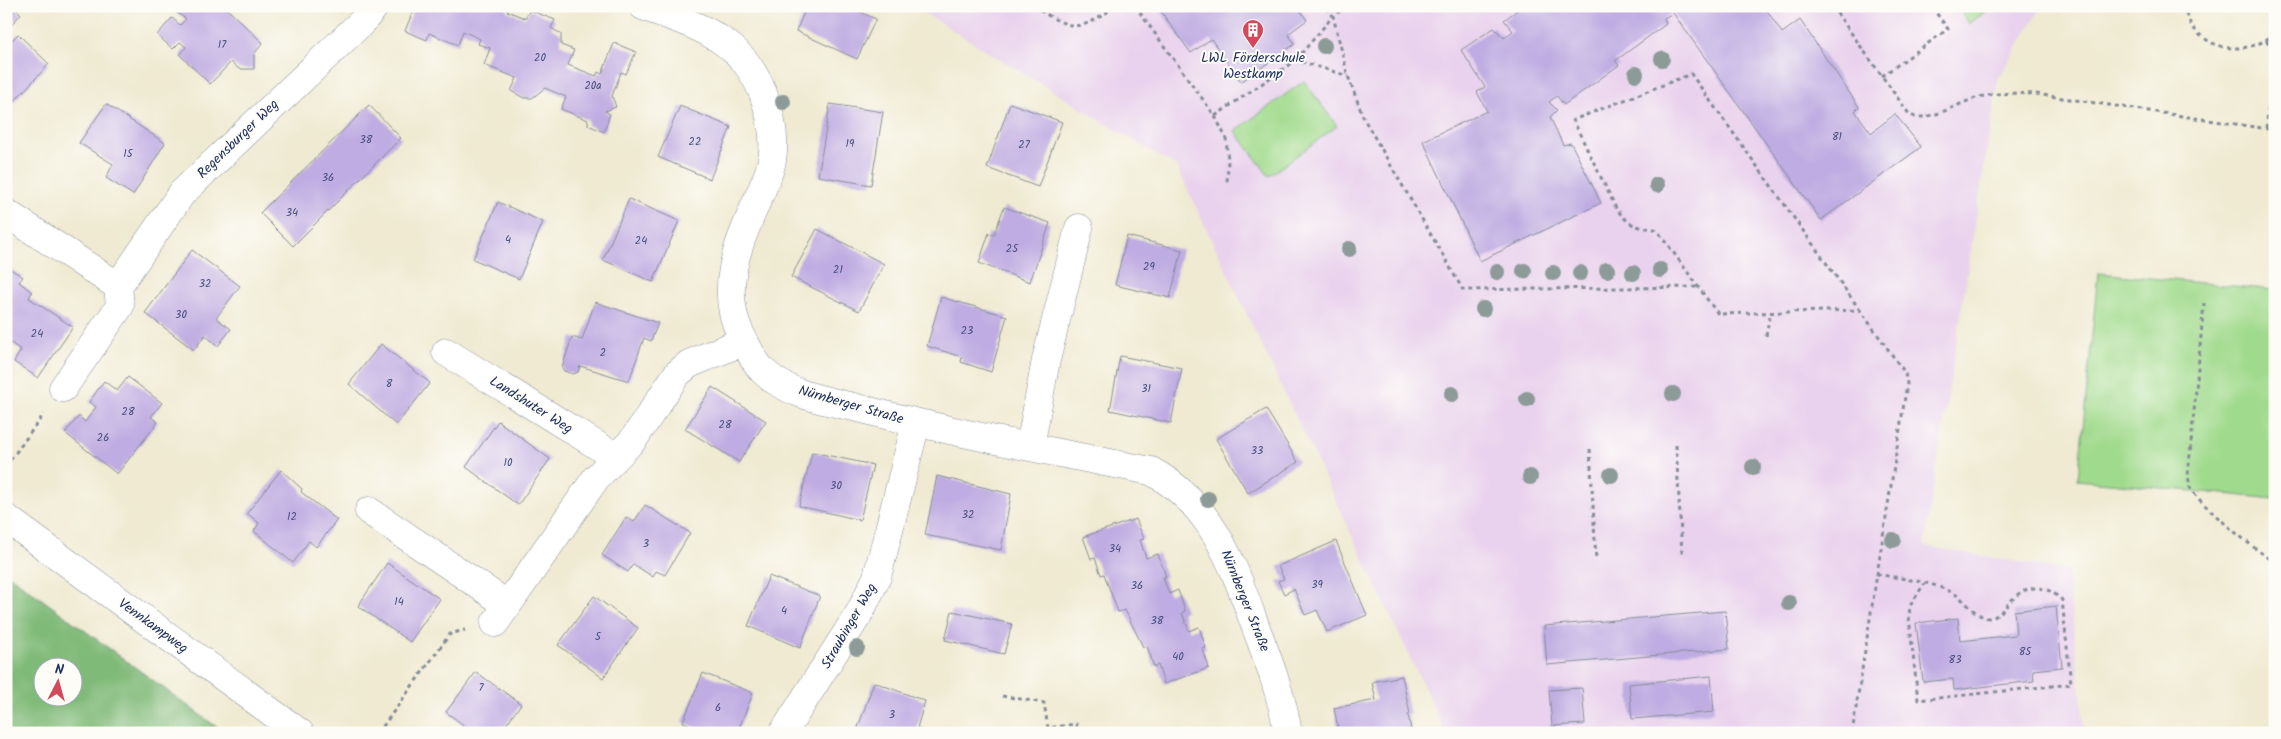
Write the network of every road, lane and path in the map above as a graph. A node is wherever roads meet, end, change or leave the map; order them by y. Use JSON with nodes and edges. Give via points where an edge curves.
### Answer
{"nodes":[{"id":1,"x":375,"y":6,"type":"edge"},
{"id":2,"x":643,"y":6,"type":"edge"},
{"id":3,"x":1033,"y":6,"type":"edge"},
{"id":4,"x":1116,"y":6,"type":"edge"},
{"id":5,"x":1134,"y":6,"type":"edge"},
{"id":6,"x":1325,"y":6,"type":"edge"},
{"id":7,"x":1347,"y":6,"type":"edge"},
{"id":8,"x":1832,"y":6,"type":"edge"},
{"id":9,"x":1931,"y":6,"type":"edge"},
{"id":10,"x":2184,"y":6,"type":"edge"},
{"id":11,"x":1333,"y":16,"type":"junction"},
{"id":12,"x":2275,"y":33,"type":"edge"},
{"id":13,"x":2266,"y":40,"type":"junction"},
{"id":14,"x":2275,"y":52,"type":"edge"},
{"id":15,"x":1296,"y":60,"type":"junction"},
{"id":16,"x":2275,"y":60,"type":"edge"},
{"id":17,"x":1348,"y":76,"type":"junction"},
{"id":18,"x":1882,"y":76,"type":"junction"},
{"id":19,"x":1215,"y":116,"type":"junction"},
{"id":20,"x":2266,"y":129,"type":"junction"},
{"id":21,"x":2275,"y":130,"type":"edge"},
{"id":22,"x":1227,"y":184,"type":"dead end"},
{"id":23,"x":6,"y":213,"type":"edge"},
{"id":24,"x":1079,"y":228,"type":"dead end"},
{"id":25,"x":118,"y":286,"type":"junction"},
{"id":26,"x":1699,"y":287,"type":"junction"},
{"id":27,"x":2204,"y":303,"type":"dead end"},
{"id":28,"x":1860,"y":310,"type":"junction"},
{"id":29,"x":1770,"y":313,"type":"junction"},
{"id":30,"x":1766,"y":336,"type":"dead end"},
{"id":31,"x":744,"y":341,"type":"junction"},
{"id":32,"x":446,"y":352,"type":"dead end"},
{"id":33,"x":63,"y":388,"type":"joint"},
{"id":34,"x":916,"y":423,"type":"junction"},
{"id":35,"x":1676,"y":445,"type":"dead end"},
{"id":36,"x":1030,"y":447,"type":"junction"},
{"id":37,"x":1590,"y":449,"type":"dead end"},
{"id":38,"x":616,"y":457,"type":"junction"},
{"id":39,"x":6,"y":466,"type":"edge"},
{"id":40,"x":369,"y":511,"type":"dead end"},
{"id":41,"x":6,"y":518,"type":"edge"},
{"id":42,"x":1682,"y":553,"type":"dead end"},
{"id":43,"x":1596,"y":560,"type":"dead end"},
{"id":44,"x":2275,"y":563,"type":"edge"},
{"id":45,"x":1877,"y":574,"type":"junction"},
{"id":46,"x":1924,"y":584,"type":"junction"},
{"id":47,"x":502,"y":614,"type":"junction"},
{"id":48,"x":1002,"y":696,"type":"dead end"},
{"id":49,"x":300,"y":733,"type":"edge"},
{"id":50,"x":378,"y":733,"type":"edge"},
{"id":51,"x":783,"y":733,"type":"edge"},
{"id":52,"x":1078,"y":733,"type":"edge"},
{"id":53,"x":1288,"y":733,"type":"edge"},
{"id":54,"x":1852,"y":733,"type":"edge"}],
"edges":[{"from":1,"to":25,"type":"street","name":"Regensburger Weg","via":[[182,193]]},
{"from":2,"to":31,"type":"street","name":"Nürnberger Straße","via":[[705,30],[726,43],[742,57],[757,79],[768,107],[774,139],[772,162],[738,245],[732,268],[730,290],[735,322]]},
{"from":3,"to":4,"type":"path","via":[[1060,23],[1077,27],[1088,25]]},
{"from":5,"to":19,"type":"path"},
{"from":6,"to":11,"type":"path"},
{"from":7,"to":11,"type":"path"},
{"from":8,"to":18,"type":"path"},
{"from":9,"to":18,"type":"path","via":[[1948,29]]},
{"from":10,"to":13,"type":"path","via":[[2191,25],[2216,46],[2239,50],[2257,46]]},
{"from":11,"to":15,"type":"path"},
{"from":11,"to":17,"type":"path"},
{"from":12,"to":13,"type":"path"},
{"from":13,"to":14,"type":"path"},
{"from":15,"to":17,"type":"path"},
{"from":15,"to":19,"type":"path"},
{"from":16,"to":20,"type":"path"},
{"from":17,"to":26,"type":"path","via":[[1364,118],[1463,290]]},
{"from":18,"to":20,"type":"path","via":[[1909,114],[1915,117],[1946,112],[1972,100],[2007,92]]},
{"from":19,"to":22,"type":"path","via":[[1226,138]]},
{"from":20,"to":21,"type":"path"},
{"from":23,"to":25,"type":"street"},
{"from":24,"to":36,"type":"street","via":[[1046,360]]},
{"from":25,"to":33,"type":"street","via":[[120,306]]},
{"from":26,"to":28,"type":"path","via":[[1656,230],[1625,220],[1573,120],[1691,74]]},
{"from":26,"to":29,"type":"path","via":[[1718,314]]},
{"from":27,"to":44,"type":"path","via":[[2188,476],[2190,488],[2246,541]]},
{"from":28,"to":29,"type":"path"},
{"from":28,"to":45,"type":"path","via":[[1905,373],[1908,384]]},
{"from":29,"to":30,"type":"path"},
{"from":31,"to":34,"type":"street","name":"Nürnberger Straße","via":[[763,371],[793,390]]},
{"from":31,"to":38,"type":"street","via":[[689,364],[677,374],[633,440]]},
{"from":32,"to":38,"type":"street","name":"Landshuter Weg"},
{"from":33,"to":39,"type":"path"},
{"from":34,"to":36,"type":"street","name":"Nürnberger Straße"},
{"from":34,"to":51,"type":"street","name":"Straubinger Weg","via":[[877,577],[860,612]]},
{"from":35,"to":42,"type":"path"},
{"from":36,"to":53,"type":"street","name":"Nürnberger Straße","via":[[1151,471],[1192,500],[1230,558],[1279,688]]},
{"from":37,"to":43,"type":"path"},
{"from":38,"to":47,"type":"street","via":[[596,478]]},
{"from":40,"to":47,"type":"street"},
{"from":41,"to":49,"type":"street","name":"Vennkampweg"},
{"from":45,"to":46,"type":"path"},
{"from":45,"to":54,"type":"path"},
{"from":46,"to":46,"type":"path","via":[[1956,594],[1984,618],[1992,618],[2026,588],[2045,588],[2055,593],[2062,600],[2071,684],[1918,700],[1909,617],[1910,606]]},
{"from":47,"to":50,"type":"path","via":[[450,634]]},
{"from":48,"to":52,"type":"path","via":[[1044,703],[1048,728],[1076,724]]}]}
